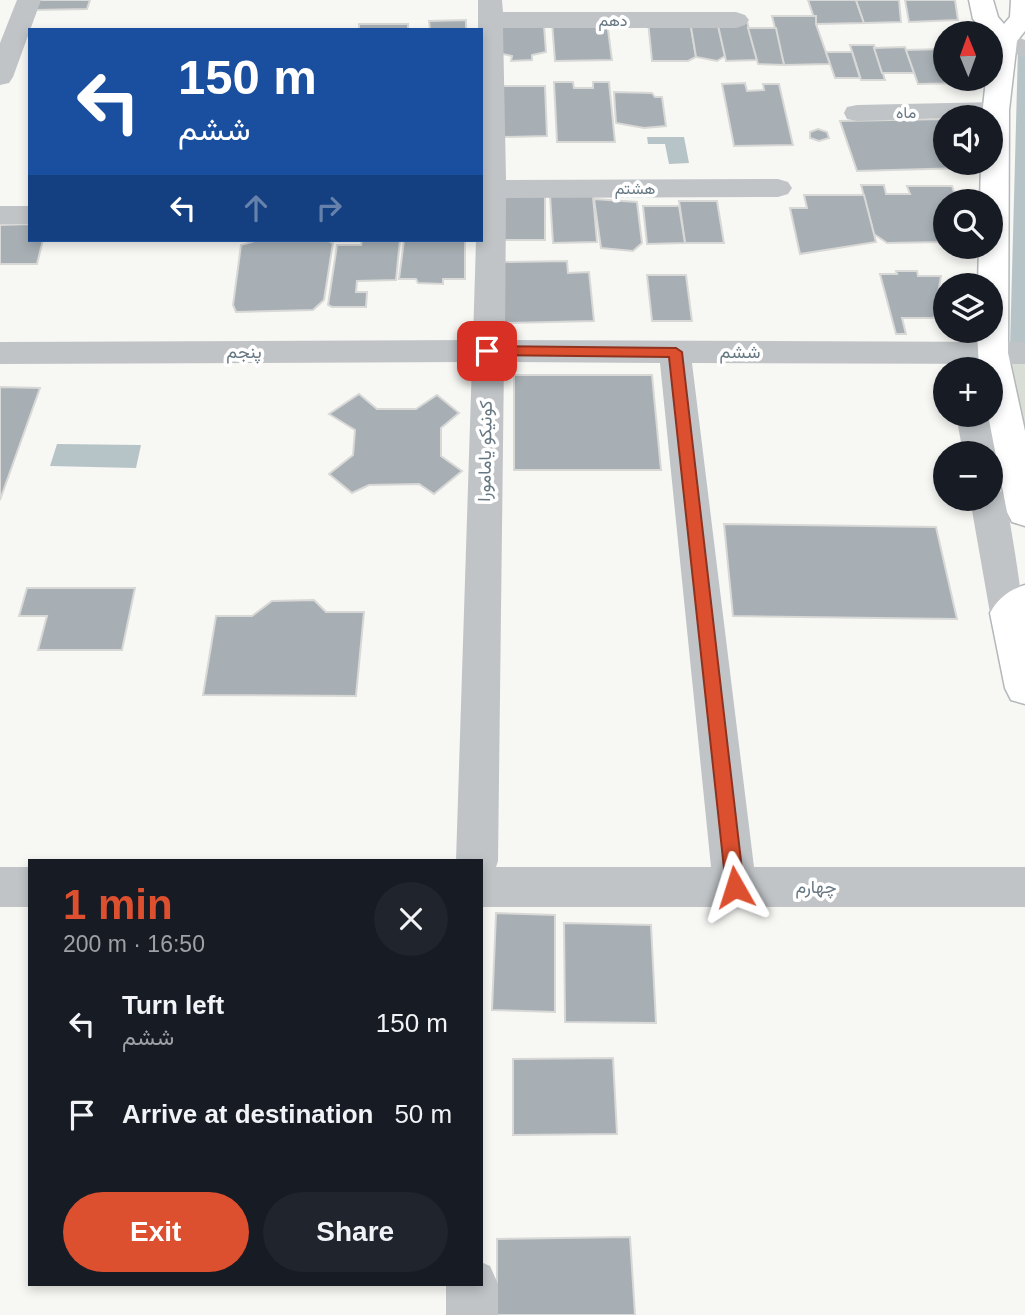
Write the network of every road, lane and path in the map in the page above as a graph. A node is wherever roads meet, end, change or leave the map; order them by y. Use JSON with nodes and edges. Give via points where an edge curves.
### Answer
{"nodes":[{"id":1,"x":29,"y":0,"type":"edge"},
{"id":2,"x":981,"y":0,"type":"edge"},
{"id":3,"x":1023,"y":0,"type":"edge"},
{"id":4,"x":490,"y":10,"type":"edge"},
{"id":5,"x":736,"y":19,"type":"dead end"},
{"id":6,"x":1015,"y":45,"type":"edge"},
{"id":7,"x":0,"y":76,"type":"edge"},
{"id":8,"x":997,"y":105,"type":"edge"},
{"id":9,"x":933,"y":111,"type":"edge"},
{"id":10,"x":857,"y":113,"type":"dead end"},
{"id":11,"x":487,"y":114,"type":"edge"},
{"id":12,"x":990,"y":175,"type":"edge"},
{"id":13,"x":778,"y":188,"type":"dead end"},
{"id":14,"x":488,"y":206,"type":"edge"},
{"id":15,"x":0,"y":215,"type":"edge"},
{"id":16,"x":28,"y":215,"type":"edge"},
{"id":17,"x":487,"y":351,"type":"junction"},
{"id":18,"x":676,"y":352,"type":"junction"},
{"id":19,"x":0,"y":354,"type":"edge"},
{"id":20,"x":1025,"y":354,"type":"edge"},
{"id":21,"x":973,"y":357,"type":"edge"},
{"id":22,"x":994,"y":357,"type":"edge"},
{"id":23,"x":933,"y":358,"type":"edge"},
{"id":24,"x":996,"y":427,"type":"edge"},
{"id":25,"x":991,"y":511,"type":"edge"},
{"id":26,"x":1025,"y":512,"type":"edge"},
{"id":27,"x":1017,"y":606,"type":"edge"},
{"id":28,"x":1025,"y":688,"type":"edge"},
{"id":29,"x":477,"y":859,"type":"edge"},
{"id":30,"x":0,"y":887,"type":"edge"},
{"id":31,"x":28,"y":887,"type":"edge"},
{"id":32,"x":483,"y":887,"type":"edge"},
{"id":33,"x":735,"y":887,"type":"junction"},
{"id":34,"x":1025,"y":887,"type":"edge"},
{"id":35,"x":472,"y":1286,"type":"edge"},
{"id":36,"x":472,"y":1315,"type":"edge"}],
"edges":[{"from":1,"to":7,"type":"street"},
{"from":2,"to":6,"type":"main road","via":[[986,19]]},
{"from":3,"to":6,"type":"main road"},
{"from":4,"to":5,"type":"street","name":"دهم"},
{"from":4,"to":11,"type":"street","name":"کونیکو یامامورا"},
{"from":6,"to":8,"type":"main road"},
{"from":9,"to":10,"type":"street","name":"ماه"},
{"from":11,"to":14,"type":"street","name":"کونیکو یامامورا"},
{"from":12,"to":21,"type":"main road"},
{"from":13,"to":14,"type":"street","name":"هشتم"},
{"from":14,"to":17,"type":"street","name":"کونیکو یامامورا"},
{"from":15,"to":16,"type":"street"},
{"from":17,"to":18,"type":"street","name":"ششم"},
{"from":17,"to":19,"type":"street","name":"پنجم"},
{"from":17,"to":29,"type":"street","name":"کونیکو یامامورا"},
{"from":18,"to":23,"type":"street","name":"ششم"},
{"from":18,"to":33,"type":"street"},
{"from":20,"to":22,"type":"street","name":"ششم"},
{"from":24,"to":26,"type":"main road"},
{"from":25,"to":27,"type":"street"},
{"from":27,"to":28,"type":"main road"},
{"from":30,"to":31,"type":"street"},
{"from":32,"to":33,"type":"street","name":"چهارم"},
{"from":33,"to":34,"type":"street","name":"چهارم"},
{"from":35,"to":36,"type":"street"}]}
